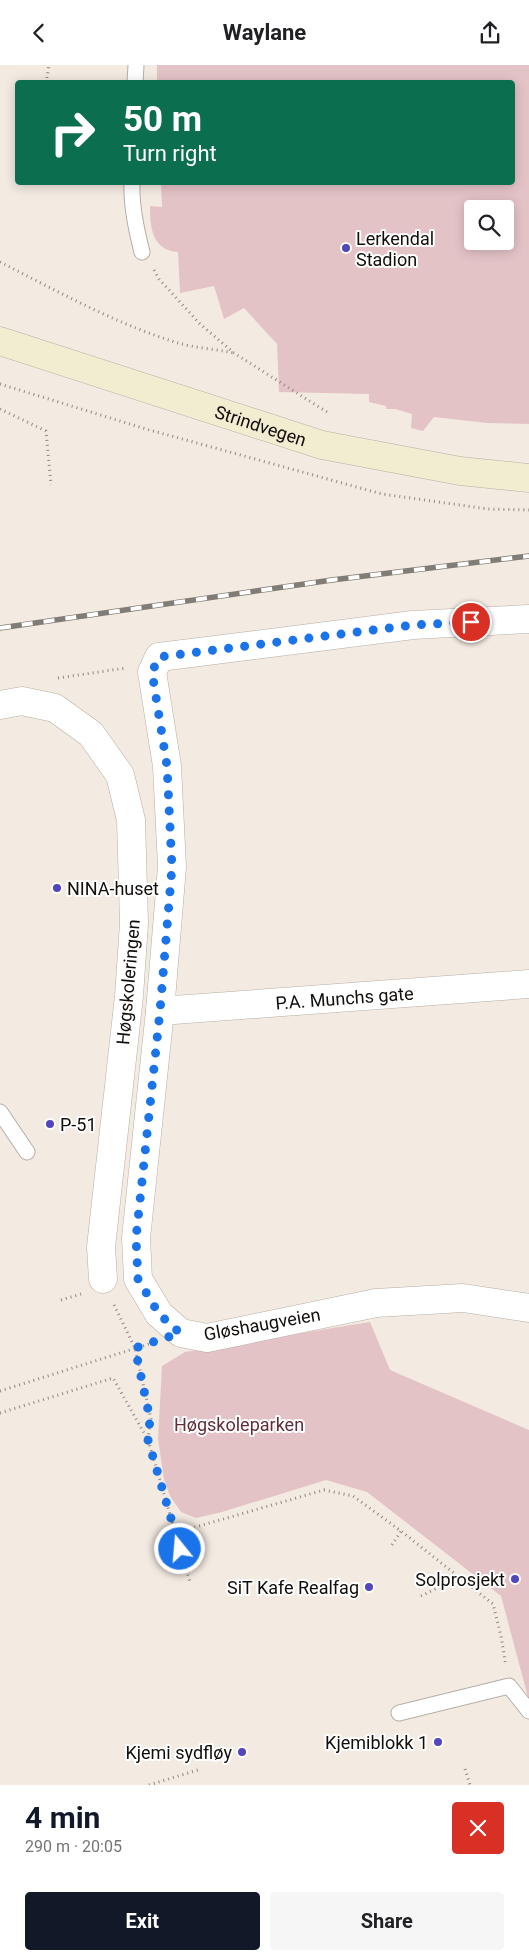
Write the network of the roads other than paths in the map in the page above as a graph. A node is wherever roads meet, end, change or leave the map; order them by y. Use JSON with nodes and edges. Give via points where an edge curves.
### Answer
{"nodes":[{"id":1,"x":136,"y":65,"type":"edge"},
{"id":2,"x":135,"y":80,"type":"edge"},
{"id":3,"x":132,"y":185,"type":"edge"},
{"id":4,"x":142,"y":252,"type":"dead end"},
{"id":5,"x":0,"y":341,"type":"edge"},
{"id":6,"x":529,"y":478,"type":"edge"},
{"id":7,"x":529,"y":619,"type":"edge"},
{"id":8,"x":0,"y":705,"type":"edge"},
{"id":9,"x":529,"y":984,"type":"edge"},
{"id":10,"x":160,"y":1011,"type":"junction"},
{"id":11,"x":0,"y":1112,"type":"edge"},
{"id":12,"x":27,"y":1152,"type":"dead end"},
{"id":13,"x":103,"y":1279,"type":"road end"},
{"id":14,"x":529,"y":1308,"type":"edge"},
{"id":15,"x":529,"y":1711,"type":"edge"},
{"id":16,"x":399,"y":1713,"type":"dead end"}],
"edges":[{"from":1,"to":2,"type":"lane"},
{"from":3,"to":4,"type":"lane","via":[[131,197]]},
{"from":5,"to":6,"type":"main road","name":"Strindvegen","via":[[322,445],[460,471]]},
{"from":7,"to":10,"type":"street","name":"Gløshaugveien","via":[[413,625],[159,657],[152,672],[167,766],[172,867]]},
{"from":8,"to":13,"type":"street","name":"Høgskoleringen","via":[[22,701],[55,708],[91,734],[120,775],[131,820],[134,923],[101,1247]]},
{"from":9,"to":10,"type":"street","name":"P.A. Munchs gate"},
{"from":10,"to":14,"type":"street","name":"Gløshaugveien","via":[[136,1238],[138,1279],[159,1314],[180,1333],[207,1338],[376,1303],[462,1298]]},
{"from":11,"to":12,"type":"lane"},
{"from":15,"to":16,"type":"lane","via":[[509,1686]]}]}
